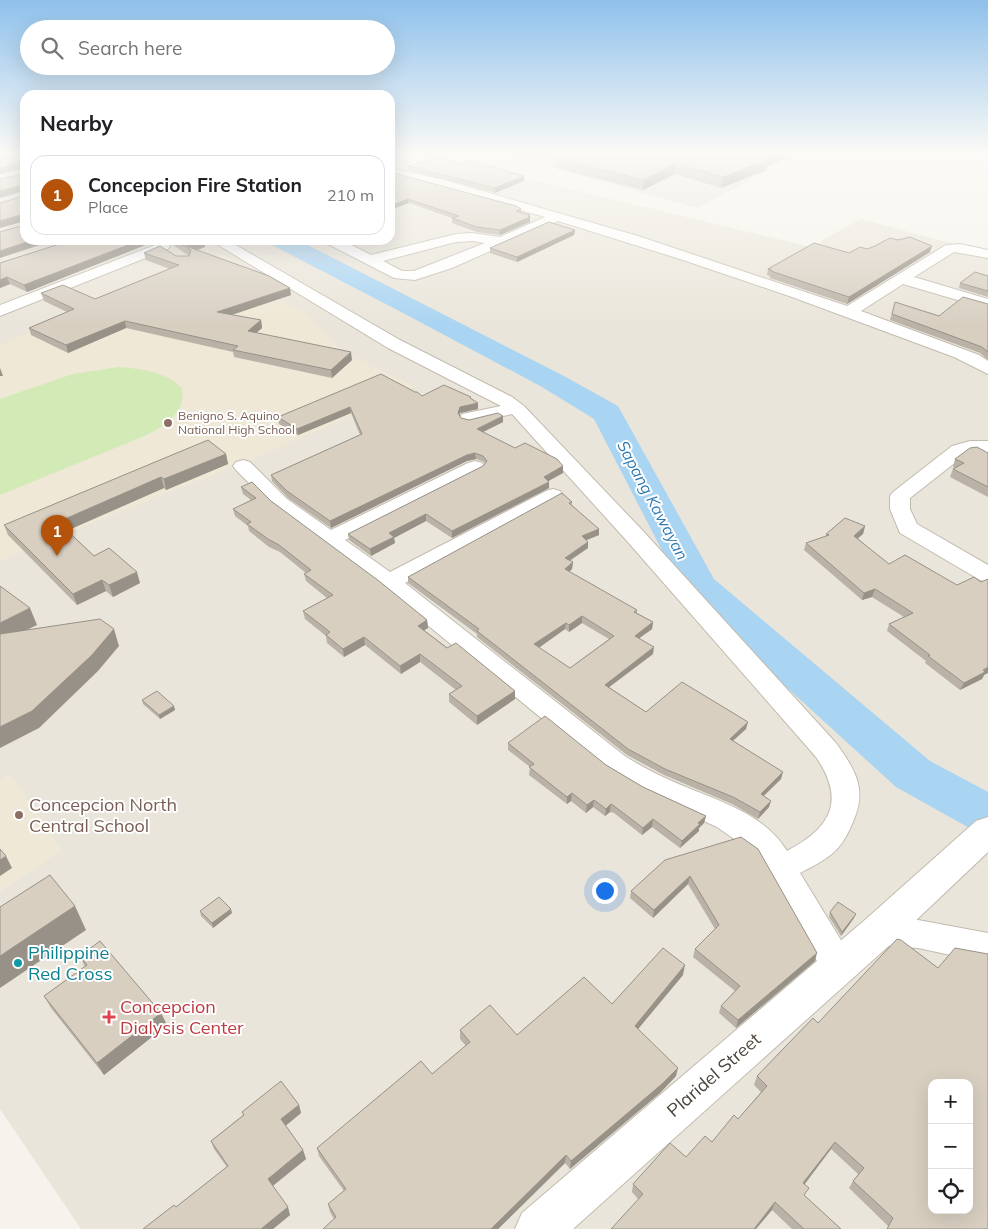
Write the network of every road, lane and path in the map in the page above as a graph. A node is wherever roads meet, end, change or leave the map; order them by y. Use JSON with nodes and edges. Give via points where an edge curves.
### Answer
{"nodes":[{"id":1,"x":539,"y":211,"type":"edge"},
{"id":2,"x":557,"y":216,"type":"junction"},
{"id":3,"x":502,"y":241,"type":"junction"},
{"id":4,"x":153,"y":245,"type":"edge"},
{"id":5,"x":161,"y":245,"type":"edge"},
{"id":6,"x":226,"y":245,"type":"edge"},
{"id":7,"x":340,"y":245,"type":"edge"},
{"id":8,"x":988,"y":254,"type":"edge"},
{"id":9,"x":177,"y":255,"type":"edge"},
{"id":10,"x":369,"y":260,"type":"junction"},
{"id":11,"x":900,"y":279,"type":"junction"},
{"id":12,"x":988,"y":304,"type":"edge"},
{"id":13,"x":0,"y":311,"type":"edge"},
{"id":14,"x":850,"y":311,"type":"junction"},
{"id":15,"x":988,"y":369,"type":"edge"},
{"id":16,"x":515,"y":408,"type":"junction"},
{"id":17,"x":469,"y":418,"type":"edge"},
{"id":18,"x":988,"y":447,"type":"edge"},
{"id":19,"x":243,"y":466,"type":"dead end"},
{"id":20,"x":475,"y":467,"type":"dead end"},
{"id":21,"x":553,"y":495,"type":"dead end"},
{"id":22,"x":330,"y":538,"type":"junction"},
{"id":23,"x":988,"y":575,"type":"edge"},
{"id":24,"x":389,"y":582,"type":"junction"},
{"id":25,"x":988,"y":830,"type":"edge"},
{"id":26,"x":782,"y":868,"type":"junction"},
{"id":27,"x":884,"y":925,"type":"junction"},
{"id":28,"x":988,"y":948,"type":"edge"},
{"id":29,"x":838,"y":966,"type":"junction"},
{"id":30,"x":538,"y":1229,"type":"edge"}],
"edges":[{"from":1,"to":2,"type":"street"},
{"from":2,"to":3,"type":"street"},
{"from":2,"to":14,"type":"street","via":[[730,269]]},
{"from":3,"to":10,"type":"street","via":[[456,238]]},
{"from":3,"to":10,"type":"street","via":[[415,276],[399,275]]},
{"from":4,"to":13,"type":"street"},
{"from":5,"to":9,"type":"street"},
{"from":6,"to":16,"type":"street","via":[[394,344],[493,393]]},
{"from":7,"to":10,"type":"street"},
{"from":8,"to":11,"type":"street","via":[[951,248]]},
{"from":11,"to":12,"type":"street"},
{"from":11,"to":14,"type":"street"},
{"from":14,"to":15,"type":"street","via":[[960,353]]},
{"from":16,"to":17,"type":"street"},
{"from":16,"to":26,"type":"street","via":[[636,536],[826,750],[840,770],[846,785],[844,810],[831,837]]},
{"from":18,"to":23,"type":"street","via":[[959,450],[900,496],[900,510],[908,528]]},
{"from":19,"to":22,"type":"street","via":[[280,503]]},
{"from":20,"to":22,"type":"street"},
{"from":21,"to":24,"type":"street"},
{"from":22,"to":24,"type":"street"},
{"from":24,"to":26,"type":"street","via":[[616,764],[755,834],[768,846]]},
{"from":25,"to":27,"type":"street","name":"Plaridel Street"},
{"from":26,"to":29,"type":"street"},
{"from":27,"to":28,"type":"street"},
{"from":27,"to":29,"type":"street","name":"Plaridel Street"},
{"from":29,"to":30,"type":"street","name":"Plaridel Street"}]}
